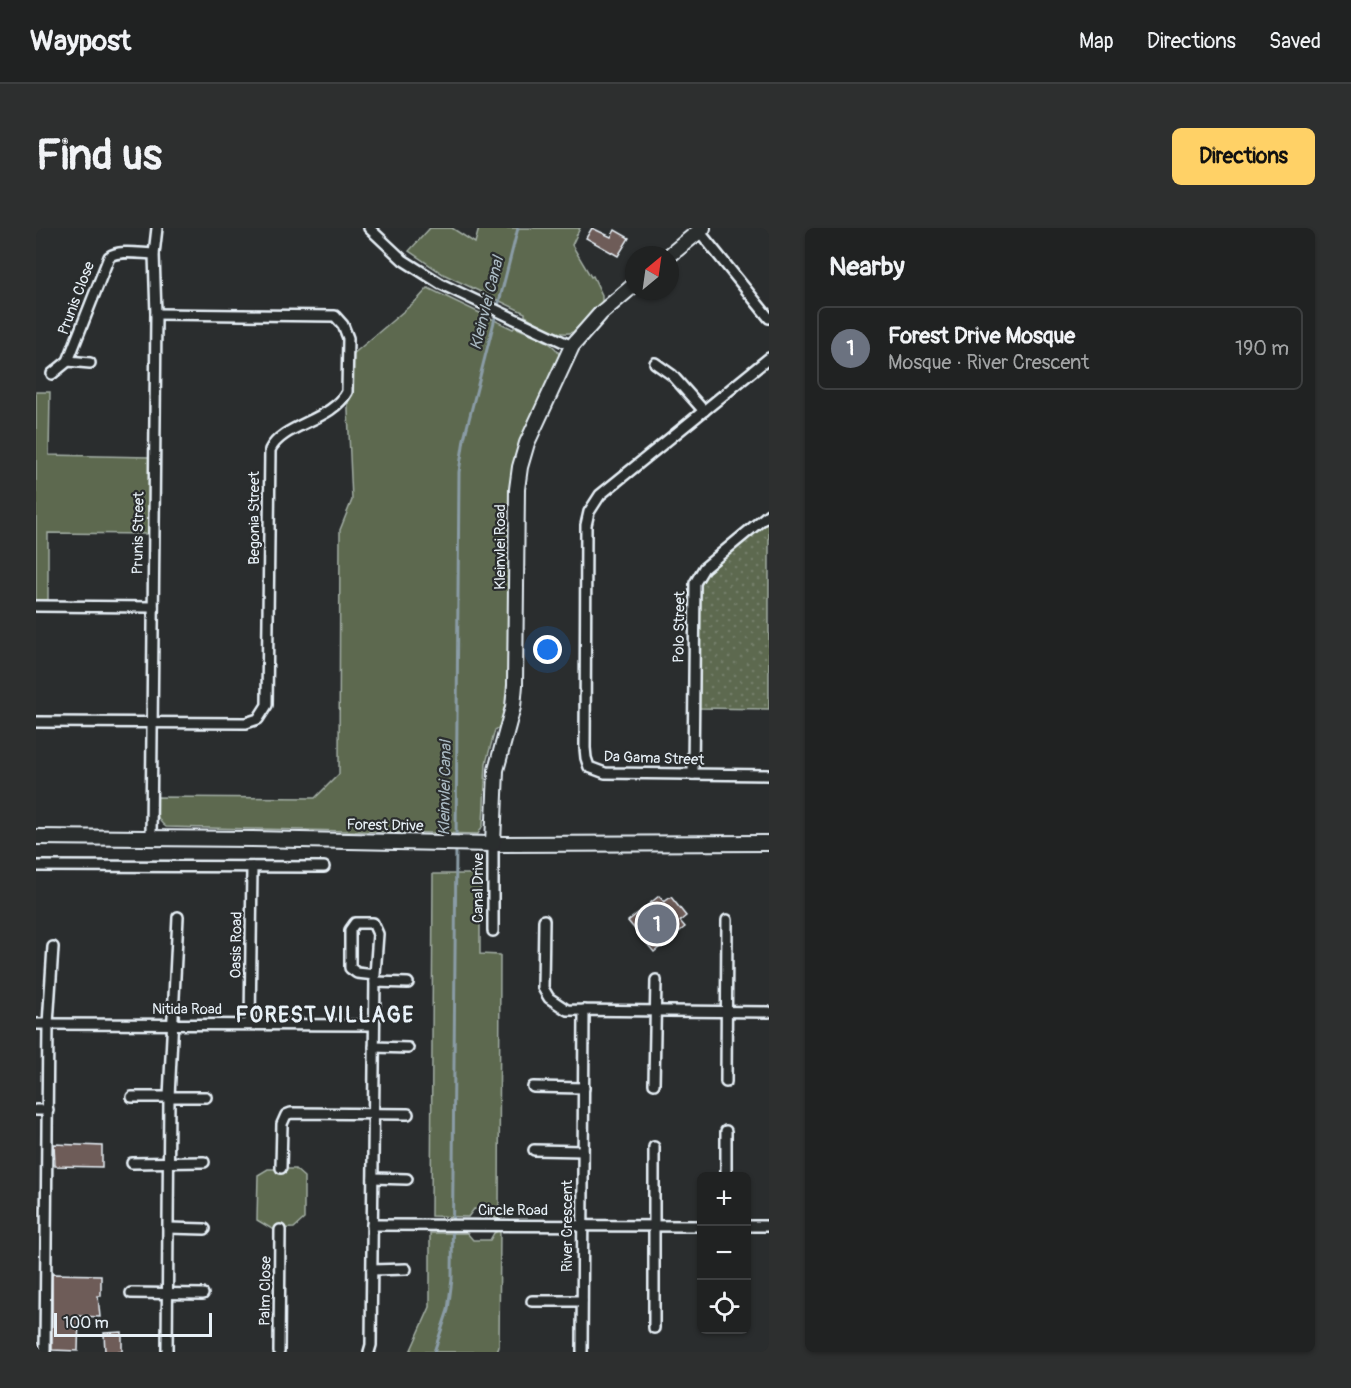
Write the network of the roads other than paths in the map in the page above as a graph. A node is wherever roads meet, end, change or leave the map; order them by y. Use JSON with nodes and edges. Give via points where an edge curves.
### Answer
{"nodes":[{"id":1,"x":157,"y":228,"type":"edge"},
{"id":2,"x":369,"y":228,"type":"edge"},
{"id":3,"x":701,"y":230,"type":"edge"},
{"id":4,"x":679,"y":248,"type":"edge"},
{"id":5,"x":154,"y":254,"type":"junction"},
{"id":6,"x":625,"y":293,"type":"edge"},
{"id":7,"x":156,"y":314,"type":"junction"},
{"id":8,"x":769,"y":318,"type":"edge"},
{"id":9,"x":572,"y":346,"type":"junction"},
{"id":10,"x":769,"y":358,"type":"edge"},
{"id":11,"x":68,"y":361,"type":"junction"},
{"id":12,"x":90,"y":363,"type":"dead end"},
{"id":13,"x":655,"y":363,"type":"dead end"},
{"id":14,"x":52,"y":374,"type":"dead end"},
{"id":15,"x":704,"y":411,"type":"junction"},
{"id":16,"x":769,"y":514,"type":"edge"},
{"id":17,"x":36,"y":606,"type":"edge"},
{"id":18,"x":153,"y":607,"type":"junction"},
{"id":19,"x":36,"y":722,"type":"edge"},
{"id":20,"x":151,"y":723,"type":"junction"},
{"id":21,"x":693,"y":774,"type":"junction"},
{"id":22,"x":769,"y":775,"type":"edge"},
{"id":23,"x":36,"y":837,"type":"edge"},
{"id":24,"x":151,"y":838,"type":"junction"},
{"id":25,"x":769,"y":843,"type":"edge"},
{"id":26,"x":493,"y":844,"type":"junction"},
{"id":27,"x":36,"y":866,"type":"edge"},
{"id":28,"x":252,"y":867,"type":"junction"},
{"id":29,"x":324,"y":867,"type":"dead end"},
{"id":30,"x":178,"y":917,"type":"dead end"},
{"id":31,"x":544,"y":920,"type":"dead end"},
{"id":32,"x":727,"y":920,"type":"dead end"},
{"id":33,"x":493,"y":931,"type":"dead end"},
{"id":34,"x":53,"y":947,"type":"dead end"},
{"id":35,"x":375,"y":978,"type":"junction"},
{"id":36,"x":656,"y":980,"type":"dead end"},
{"id":37,"x":408,"y":982,"type":"dead end"},
{"id":38,"x":584,"y":1010,"type":"junction"},
{"id":39,"x":655,"y":1011,"type":"junction"},
{"id":40,"x":728,"y":1011,"type":"junction"},
{"id":41,"x":769,"y":1012,"type":"edge"},
{"id":42,"x":174,"y":1023,"type":"junction"},
{"id":43,"x":36,"y":1024,"type":"edge"},
{"id":44,"x":48,"y":1024,"type":"junction"},
{"id":45,"x":250,"y":1024,"type":"junction"},
{"id":46,"x":374,"y":1025,"type":"junction"},
{"id":47,"x":374,"y":1047,"type":"junction"},
{"id":48,"x":408,"y":1048,"type":"dead end"},
{"id":49,"x":726,"y":1082,"type":"dead end"},
{"id":50,"x":654,"y":1084,"type":"dead end"},
{"id":51,"x":533,"y":1087,"type":"dead end"},
{"id":52,"x":584,"y":1088,"type":"junction"},
{"id":53,"x":132,"y":1097,"type":"dead end"},
{"id":54,"x":169,"y":1097,"type":"junction"},
{"id":55,"x":206,"y":1097,"type":"dead end"},
{"id":56,"x":36,"y":1110,"type":"edge"},
{"id":57,"x":48,"y":1110,"type":"junction"},
{"id":58,"x":373,"y":1114,"type":"junction"},
{"id":59,"x":408,"y":1114,"type":"dead end"},
{"id":60,"x":726,"y":1131,"type":"dead end"},
{"id":61,"x":654,"y":1147,"type":"dead end"},
{"id":62,"x":534,"y":1150,"type":"dead end"},
{"id":63,"x":583,"y":1151,"type":"junction"},
{"id":64,"x":169,"y":1162,"type":"junction"},
{"id":65,"x":204,"y":1162,"type":"dead end"},
{"id":66,"x":132,"y":1163,"type":"dead end"},
{"id":67,"x":281,"y":1168,"type":"dead end"},
{"id":68,"x":726,"y":1172,"type":"edge"},
{"id":69,"x":373,"y":1178,"type":"junction"},
{"id":70,"x":407,"y":1179,"type":"dead end"},
{"id":71,"x":372,"y":1225,"type":"junction"},
{"id":72,"x":582,"y":1225,"type":"junction"},
{"id":73,"x":653,"y":1226,"type":"junction"},
{"id":74,"x":697,"y":1226,"type":"edge"},
{"id":75,"x":751,"y":1226,"type":"edge"},
{"id":76,"x":769,"y":1226,"type":"edge"},
{"id":77,"x":168,"y":1228,"type":"junction"},
{"id":78,"x":205,"y":1229,"type":"dead end"},
{"id":79,"x":280,"y":1230,"type":"dead end"},
{"id":80,"x":41,"y":1255,"type":"edge"},
{"id":81,"x":406,"y":1269,"type":"dead end"},
{"id":82,"x":372,"y":1270,"type":"junction"},
{"id":83,"x":130,"y":1293,"type":"dead end"},
{"id":84,"x":168,"y":1293,"type":"junction"},
{"id":85,"x":203,"y":1294,"type":"dead end"},
{"id":86,"x":532,"y":1301,"type":"dead end"},
{"id":87,"x":582,"y":1301,"type":"junction"},
{"id":88,"x":654,"y":1328,"type":"dead end"},
{"id":89,"x":45,"y":1352,"type":"edge"},
{"id":90,"x":167,"y":1352,"type":"edge"},
{"id":91,"x":279,"y":1352,"type":"edge"},
{"id":92,"x":369,"y":1352,"type":"edge"},
{"id":93,"x":582,"y":1352,"type":"edge"}],
"edges":[{"from":1,"to":5,"type":"street","name":"Prunis Street"},
{"from":2,"to":9,"type":"street","via":[[403,260],[441,284]]},
{"from":3,"to":4,"type":"street"},
{"from":3,"to":8,"type":"street"},
{"from":5,"to":7,"type":"street","name":"Prunis Street"},
{"from":5,"to":11,"type":"street","name":"Prunis Close","via":[[118,253],[109,257]]},
{"from":6,"to":9,"type":"street","name":"Kleinvlei Road"},
{"from":7,"to":18,"type":"street","name":"Prunis Street"},
{"from":7,"to":20,"type":"street","name":"Begonia Street","via":[[335,316],[346,329],[348,370],[347,392],[339,404],[279,439],[270,450],[265,710],[258,719],[246,723]]},
{"from":9,"to":26,"type":"street","name":"Kleinvlei Road","via":[[519,467],[515,686],[496,770]]},
{"from":10,"to":15,"type":"street","name":"Da Gama Street"},
{"from":11,"to":12,"type":"street"},
{"from":11,"to":14,"type":"street","name":"Prunis Close"},
{"from":13,"to":15,"type":"street","via":[[672,375]]},
{"from":15,"to":21,"type":"street","name":"Da Gama Street","via":[[600,495],[586,525],[587,763],[605,773]]},
{"from":16,"to":21,"type":"street","name":"Polo Street","via":[[704,568],[695,583]]},
{"from":17,"to":18,"type":"street"},
{"from":18,"to":20,"type":"street","name":"Prunis Street"},
{"from":19,"to":20,"type":"street","name":"Begonia Street"},
{"from":20,"to":24,"type":"street","name":"Prunis Street"},
{"from":21,"to":22,"type":"street","name":"Da Gama Street"},
{"from":23,"to":24,"type":"street","name":"Forest Drive"},
{"from":24,"to":26,"type":"street","name":"Forest Drive"},
{"from":25,"to":26,"type":"street","name":"Forest Drive"},
{"from":26,"to":33,"type":"street","name":"Canal Drive"},
{"from":27,"to":28,"type":"street"},
{"from":28,"to":29,"type":"street"},
{"from":28,"to":45,"type":"street","name":"Oasis Road"},
{"from":30,"to":42,"type":"street"},
{"from":31,"to":38,"type":"street","via":[[545,993],[562,1007]]},
{"from":32,"to":40,"type":"street"},
{"from":34,"to":44,"type":"street"},
{"from":35,"to":35,"type":"street","via":[[350,968],[350,930],[355,923],[371,922],[376,928]]},
{"from":35,"to":37,"type":"street"},
{"from":35,"to":46,"type":"street"},
{"from":36,"to":39,"type":"street"},
{"from":38,"to":39,"type":"street"},
{"from":38,"to":52,"type":"street","name":"River Crescent"},
{"from":39,"to":40,"type":"street"},
{"from":39,"to":50,"type":"street"},
{"from":40,"to":41,"type":"street"},
{"from":40,"to":49,"type":"street"},
{"from":42,"to":44,"type":"street","name":"Nitida Road"},
{"from":42,"to":45,"type":"street","name":"Nitida Road"},
{"from":42,"to":54,"type":"street"},
{"from":43,"to":44,"type":"street","name":"Nitida Road"},
{"from":44,"to":57,"type":"street"},
{"from":45,"to":46,"type":"street","name":"Nitida Road"},
{"from":46,"to":47,"type":"street"},
{"from":47,"to":48,"type":"street"},
{"from":47,"to":58,"type":"street"},
{"from":51,"to":52,"type":"street"},
{"from":52,"to":63,"type":"street","name":"River Crescent"},
{"from":53,"to":54,"type":"street"},
{"from":54,"to":55,"type":"street"},
{"from":54,"to":64,"type":"street"},
{"from":56,"to":57,"type":"street"},
{"from":57,"to":80,"type":"street"},
{"from":58,"to":59,"type":"street"},
{"from":58,"to":67,"type":"street","via":[[286,1115],[282,1124]]},
{"from":58,"to":69,"type":"street"},
{"from":60,"to":68,"type":"street"},
{"from":61,"to":73,"type":"street"},
{"from":62,"to":63,"type":"street"},
{"from":63,"to":72,"type":"street","name":"River Crescent"},
{"from":64,"to":65,"type":"street"},
{"from":64,"to":66,"type":"street"},
{"from":64,"to":77,"type":"street"},
{"from":69,"to":70,"type":"street"},
{"from":69,"to":71,"type":"street"},
{"from":71,"to":72,"type":"street","name":"Circle Road"},
{"from":71,"to":82,"type":"street"},
{"from":72,"to":73,"type":"street","name":"Circle Road"},
{"from":72,"to":87,"type":"street","name":"River Crescent"},
{"from":73,"to":74,"type":"street","name":"Circle Road"},
{"from":73,"to":88,"type":"street"},
{"from":75,"to":76,"type":"street"},
{"from":77,"to":78,"type":"street"},
{"from":77,"to":84,"type":"street"},
{"from":79,"to":91,"type":"street","name":"Palm Close"},
{"from":80,"to":89,"type":"street"},
{"from":81,"to":82,"type":"street"},
{"from":82,"to":92,"type":"street"},
{"from":83,"to":84,"type":"street"},
{"from":84,"to":85,"type":"street"},
{"from":84,"to":90,"type":"street"},
{"from":86,"to":87,"type":"street"},
{"from":87,"to":93,"type":"street","name":"River Crescent"}]}
